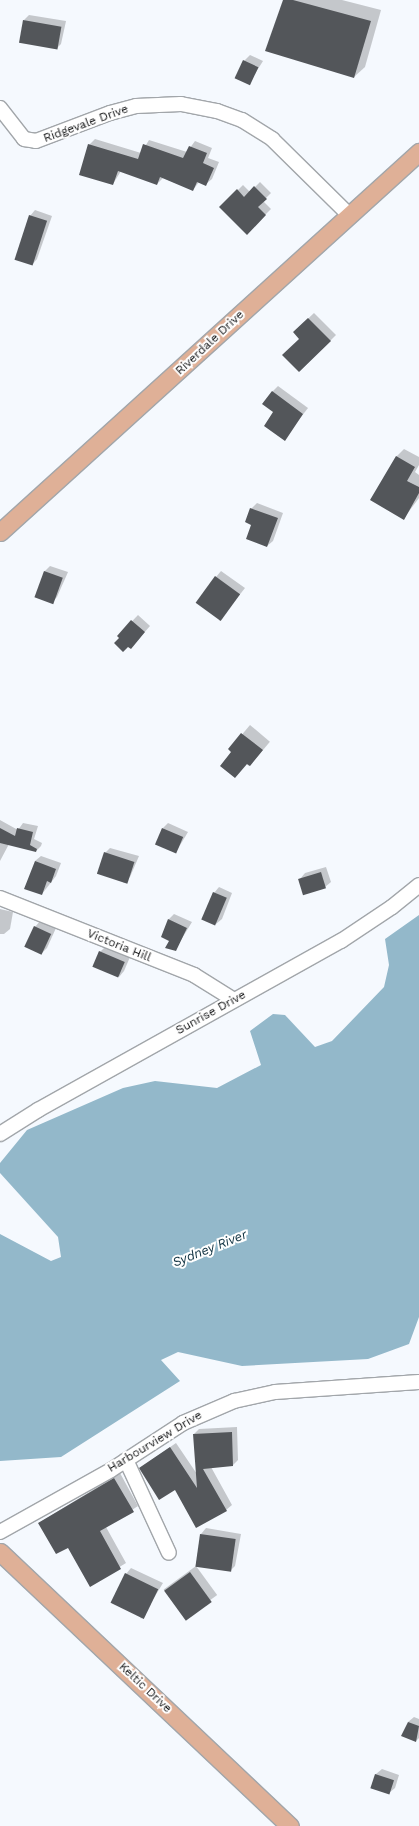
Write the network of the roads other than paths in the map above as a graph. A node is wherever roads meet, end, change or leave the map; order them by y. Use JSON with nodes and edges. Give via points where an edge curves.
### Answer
{"nodes":[{"id":1,"x":0,"y":108,"type":"edge"},
{"id":2,"x":419,"y":152,"type":"edge"},
{"id":3,"x":349,"y":215,"type":"junction"},
{"id":4,"x":0,"y":532,"type":"edge"},
{"id":5,"x":419,"y":885,"type":"edge"},
{"id":6,"x":0,"y":898,"type":"edge"},
{"id":7,"x":234,"y":1000,"type":"junction"},
{"id":8,"x":0,"y":1134,"type":"edge"},
{"id":9,"x":419,"y":1382,"type":"edge"},
{"id":10,"x":126,"y":1460,"type":"junction"},
{"id":11,"x":0,"y":1532,"type":"edge"},
{"id":12,"x":0,"y":1552,"type":"edge"},
{"id":13,"x":169,"y":1553,"type":"dead end"},
{"id":14,"x":290,"y":1826,"type":"edge"}],
"edges":[{"from":1,"to":3,"type":"street","name":"Ridgevale Drive","via":[[24,139],[36,141],[47,139],[103,115],[136,106],[172,103],[208,108],[242,120],[272,140]]},
{"from":2,"to":3,"type":"main road","name":"Riverdale Drive"},
{"from":3,"to":4,"type":"main road","name":"Riverdale Drive","via":[[204,350]]},
{"from":5,"to":7,"type":"street","name":"Sunrise Drive","via":[[392,907],[341,941]]},
{"from":6,"to":7,"type":"street","name":"Victoria Hill","via":[[194,975]]},
{"from":7,"to":8,"type":"street","name":"Sunrise Drive"},
{"from":9,"to":10,"type":"street","name":"Harbourview Drive","via":[[296,1390],[241,1399],[207,1411]]},
{"from":10,"to":11,"type":"street","name":"Harbourview Drive"},
{"from":10,"to":13,"type":"street"},
{"from":12,"to":14,"type":"main road","name":"Keltic Drive"}]}
